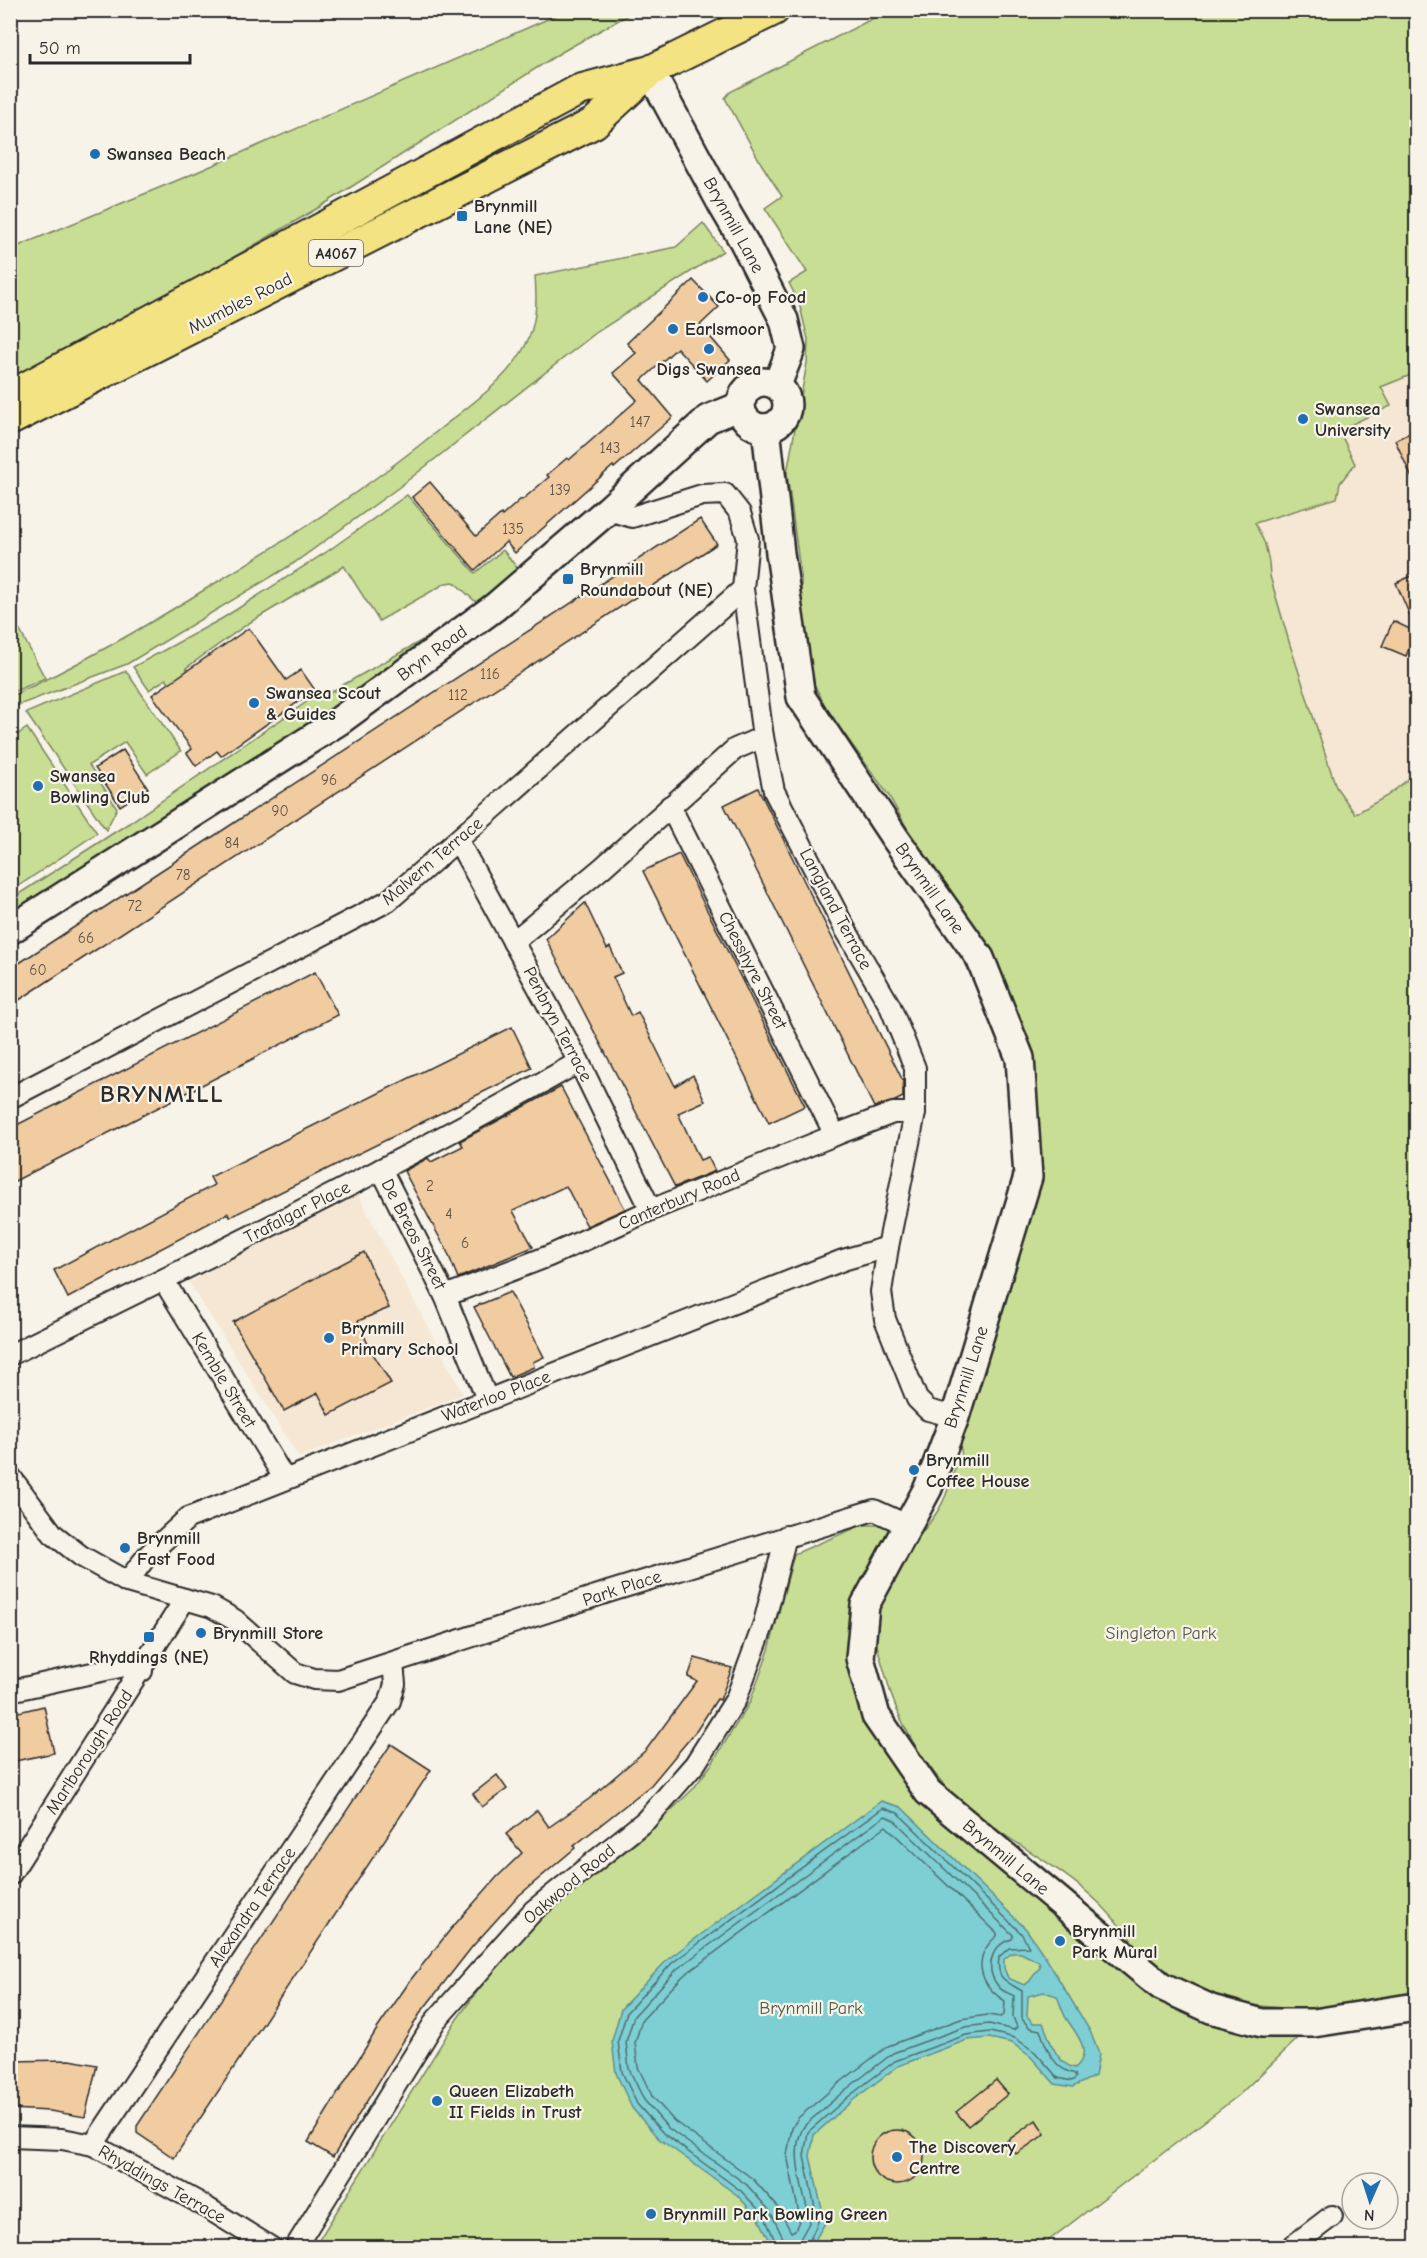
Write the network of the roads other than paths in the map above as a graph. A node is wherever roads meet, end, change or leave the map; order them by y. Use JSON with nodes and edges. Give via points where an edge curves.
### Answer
{"nodes":[{"id":1,"x":774,"y":10,"type":"edge"},
{"id":2,"x":650,"y":71,"type":"junction"},
{"id":3,"x":777,"y":385,"type":"junction"},
{"id":4,"x":10,"y":396,"type":"edge"},
{"id":5,"x":740,"y":406,"type":"junction"},
{"id":6,"x":10,"y":420,"type":"edge"},
{"id":7,"x":766,"y":428,"type":"junction"},
{"id":8,"x":608,"y":510,"type":"junction"},
{"id":9,"x":743,"y":589,"type":"junction"},
{"id":10,"x":763,"y":737,"type":"junction"},
{"id":11,"x":670,"y":806,"type":"junction"},
{"id":12,"x":458,"y":841,"type":"junction"},
{"id":13,"x":10,"y":930,"type":"edge"},
{"id":14,"x":513,"y":942,"type":"junction"},
{"id":15,"x":579,"y":1062,"type":"junction"},
{"id":16,"x":10,"y":1098,"type":"edge"},
{"id":17,"x":915,"y":1113,"type":"junction"},
{"id":18,"x":835,"y":1135,"type":"junction"},
{"id":19,"x":381,"y":1169,"type":"junction"},
{"id":20,"x":651,"y":1210,"type":"junction"},
{"id":21,"x":888,"y":1247,"type":"junction"},
{"id":22,"x":164,"y":1281,"type":"junction"},
{"id":23,"x":445,"y":1296,"type":"junction"},
{"id":24,"x":10,"y":1355,"type":"edge"},
{"id":25,"x":488,"y":1399,"type":"junction"},
{"id":26,"x":955,"y":1417,"type":"junction"},
{"id":27,"x":10,"y":1476,"type":"edge"},
{"id":28,"x":284,"y":1478,"type":"junction"},
{"id":29,"x":907,"y":1525,"type":"junction"},
{"id":30,"x":786,"y":1536,"type":"junction"},
{"id":31,"x":127,"y":1582,"type":"junction"},
{"id":32,"x":185,"y":1599,"type":"junction"},
{"id":33,"x":393,"y":1663,"type":"junction"},
{"id":34,"x":141,"y":1671,"type":"junction"},
{"id":35,"x":10,"y":1691,"type":"edge"},
{"id":36,"x":10,"y":1875,"type":"edge"},
{"id":37,"x":1416,"y":2007,"type":"edge"},
{"id":38,"x":10,"y":2137,"type":"edge"},
{"id":39,"x":93,"y":2145,"type":"junction"},
{"id":40,"x":1332,"y":2216,"type":"dead end"},
{"id":41,"x":272,"y":2247,"type":"edge"},
{"id":42,"x":295,"y":2247,"type":"edge"},
{"id":43,"x":1290,"y":2247,"type":"edge"}],
"edges":[{"from":1,"to":2,"type":"main road","name":"Mumbles Road","number":"A4067"},
{"from":2,"to":3,"type":"street","name":"Brynmill Lane","via":[[784,320],[791,349]]},
{"from":2,"to":4,"type":"main road","name":"Mumbles Road","number":"A4067","via":[[579,90]]},
{"from":2,"to":6,"type":"main road","name":"Mumbles Road","number":"A4067","via":[[594,123]]},
{"from":3,"to":5,"type":"street","via":[[765,381],[752,384],[743,394]]},
{"from":3,"to":7,"type":"street","via":[[785,394],[787,405],[777,424]]},
{"from":5,"to":7,"type":"street","via":[[754,426]]},
{"from":5,"to":8,"type":"street","name":"Bryn Road","via":[[708,419]]},
{"from":7,"to":26,"type":"street","name":"Brynmill Lane","via":[[801,697],[980,958],[1020,1058],[1028,1177]]},
{"from":8,"to":9,"type":"street","name":"Langland Terrace","via":[[632,517],[702,495],[725,494],[740,513],[748,539]]},
{"from":8,"to":13,"type":"street","name":"Bryn Road","via":[[495,607],[339,721]]},
{"from":9,"to":10,"type":"street","name":"Langland Terrace"},
{"from":9,"to":12,"type":"street","name":"Malvern Terrace"},
{"from":10,"to":11,"type":"street","via":[[735,749]]},
{"from":10,"to":17,"type":"street","name":"Langland Terrace","via":[[774,792],[890,1006],[915,1068]]},
{"from":11,"to":14,"type":"street"},
{"from":11,"to":18,"type":"street","name":"Chesshyre Street"},
{"from":12,"to":14,"type":"street","name":"Penbryn Terrace"},
{"from":12,"to":16,"type":"street","name":"Malvern Terrace","via":[[388,902]]},
{"from":14,"to":15,"type":"street","name":"Penbryn Terrace"},
{"from":15,"to":19,"type":"street","name":"Trafalgar Place"},
{"from":15,"to":20,"type":"street","name":"Penbryn Terrace"},
{"from":17,"to":18,"type":"street","name":"Canterbury Road","via":[[893,1113]]},
{"from":17,"to":21,"type":"street","name":"Langland Terrace"},
{"from":18,"to":20,"type":"street","name":"Canterbury Road"},
{"from":19,"to":22,"type":"street","name":"Trafalgar Place"},
{"from":19,"to":23,"type":"street","name":"De Breos Street"},
{"from":20,"to":23,"type":"street","name":"Canterbury Road","via":[[549,1256]]},
{"from":21,"to":25,"type":"street","name":"Waterloo Place","via":[[843,1260]]},
{"from":21,"to":26,"type":"street","name":"Langland Terrace","via":[[881,1292],[891,1336],[917,1399],[928,1410]]},
{"from":22,"to":24,"type":"street","name":"Trafalgar Place"},
{"from":22,"to":28,"type":"street","name":"Kemble Street"},
{"from":23,"to":25,"type":"street","name":"De Breos Street"},
{"from":25,"to":28,"type":"street","name":"Waterloo Place"},
{"from":26,"to":29,"type":"street","name":"Brynmill Lane","via":[[928,1488]]},
{"from":27,"to":31,"type":"street","via":[[53,1534],[81,1556]]},
{"from":28,"to":31,"type":"street","name":"Waterloo Place","via":[[188,1518],[147,1556]]},
{"from":29,"to":30,"type":"street","name":"Park Place","via":[[874,1510]]},
{"from":29,"to":37,"type":"street","name":"Brynmill Lane","via":[[865,1605],[860,1658],[876,1716],[928,1792],[1161,1986],[1211,2009],[1262,2023],[1314,2023]]},
{"from":30,"to":33,"type":"street","name":"Park Place"},
{"from":30,"to":42,"type":"street","name":"Oakwood Road","via":[[764,1623],[736,1699],[695,1764],[646,1820],[534,1910],[436,2020]]},
{"from":31,"to":32,"type":"street"},
{"from":32,"to":33,"type":"street","name":"Park Place","via":[[236,1620],[295,1673],[314,1679],[338,1680]]},
{"from":32,"to":34,"type":"street","name":"Marlborough Road"},
{"from":33,"to":39,"type":"street","name":"Alexandra Terrace","via":[[395,1684],[390,1701]]},
{"from":34,"to":35,"type":"street","via":[[124,1666]]},
{"from":34,"to":36,"type":"street","name":"Marlborough Road"},
{"from":38,"to":39,"type":"street","name":"Rhyddings Terrace"},
{"from":39,"to":41,"type":"street","name":"Rhyddings Terrace"},
{"from":40,"to":43,"type":"street"}]}
